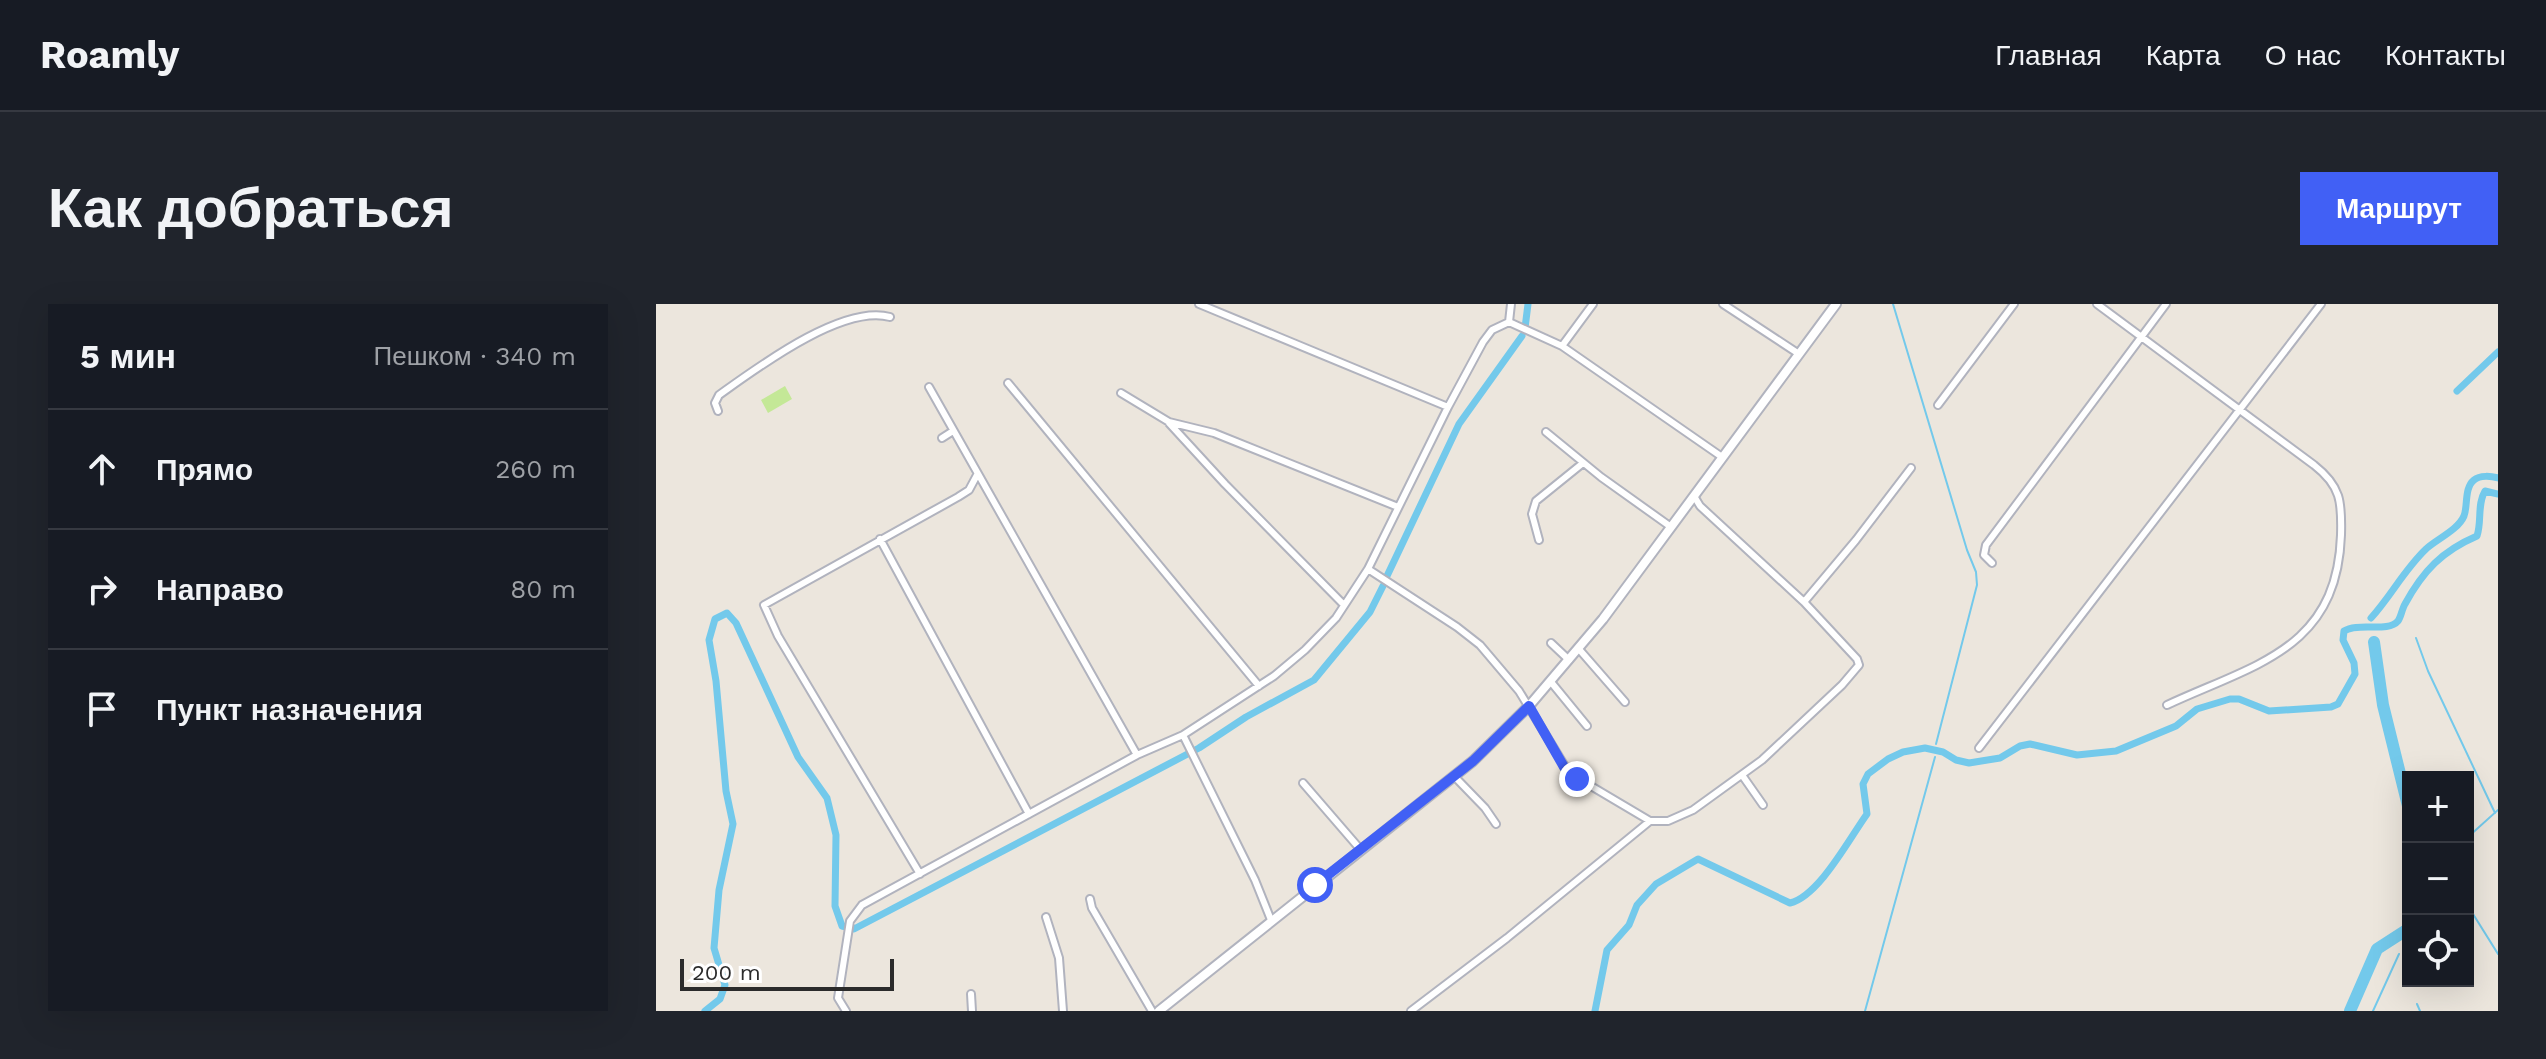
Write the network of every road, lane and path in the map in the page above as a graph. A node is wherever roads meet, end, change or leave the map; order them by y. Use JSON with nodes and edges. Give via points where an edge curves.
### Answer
{"nodes":[{"id":1,"x":1199,"y":304,"type":"edge"},
{"id":2,"x":1511,"y":304,"type":"edge"},
{"id":3,"x":1593,"y":304,"type":"edge"},
{"id":4,"x":1723,"y":304,"type":"edge"},
{"id":5,"x":1836,"y":304,"type":"edge"},
{"id":6,"x":2014,"y":304,"type":"edge"},
{"id":7,"x":2097,"y":304,"type":"edge"},
{"id":8,"x":2166,"y":304,"type":"edge"},
{"id":9,"x":2321,"y":304,"type":"edge"},
{"id":10,"x":890,"y":317,"type":"dead end"},
{"id":11,"x":1509,"y":322,"type":"junction"},
{"id":12,"x":2141,"y":338,"type":"junction"},
{"id":13,"x":1562,"y":346,"type":"junction"},
{"id":14,"x":1799,"y":354,"type":"junction"},
{"id":15,"x":1008,"y":383,"type":"dead end"},
{"id":16,"x":929,"y":387,"type":"dead end"},
{"id":17,"x":1121,"y":393,"type":"dead end"},
{"id":18,"x":1938,"y":405,"type":"dead end"},
{"id":19,"x":1448,"y":407,"type":"junction"},
{"id":20,"x":2240,"y":409,"type":"junction"},
{"id":21,"x":718,"y":411,"type":"dead end"},
{"id":22,"x":1169,"y":422,"type":"junction"},
{"id":23,"x":953,"y":431,"type":"junction"},
{"id":24,"x":1546,"y":432,"type":"dead end"},
{"id":25,"x":942,"y":438,"type":"dead end"},
{"id":26,"x":1722,"y":457,"type":"junction"},
{"id":27,"x":1583,"y":463,"type":"junction"},
{"id":28,"x":1911,"y":468,"type":"dead end"},
{"id":29,"x":977,"y":475,"type":"junction"},
{"id":30,"x":1694,"y":496,"type":"junction"},
{"id":31,"x":1398,"y":507,"type":"junction"},
{"id":32,"x":1671,"y":527,"type":"junction"},
{"id":33,"x":880,"y":539,"type":"junction"},
{"id":34,"x":1539,"y":540,"type":"dead end"},
{"id":35,"x":1992,"y":563,"type":"dead end"},
{"id":36,"x":1368,"y":569,"type":"junction"},
{"id":37,"x":1804,"y":602,"type":"junction"},
{"id":38,"x":1344,"y":605,"type":"junction"},
{"id":39,"x":1551,"y":643,"type":"dead end"},
{"id":40,"x":1578,"y":648,"type":"junction"},
{"id":41,"x":1569,"y":660,"type":"junction"},
{"id":42,"x":1551,"y":682,"type":"junction"},
{"id":43,"x":1259,"y":686,"type":"junction"},
{"id":44,"x":1625,"y":702,"type":"dead end"},
{"id":45,"x":2167,"y":705,"type":"dead end"},
{"id":46,"x":1529,"y":706,"type":"junction"},
{"id":47,"x":1587,"y":726,"type":"dead end"},
{"id":48,"x":1183,"y":735,"type":"junction"},
{"id":49,"x":1979,"y":748,"type":"dead end"},
{"id":50,"x":1137,"y":755,"type":"junction"},
{"id":51,"x":1742,"y":775,"type":"junction"},
{"id":52,"x":1454,"y":776,"type":"junction"},
{"id":53,"x":1303,"y":783,"type":"dead end"},
{"id":54,"x":1763,"y":805,"type":"dead end"},
{"id":55,"x":1029,"y":814,"type":"junction"},
{"id":56,"x":1650,"y":821,"type":"junction"},
{"id":57,"x":1496,"y":824,"type":"dead end"},
{"id":58,"x":1360,"y":849,"type":"junction"},
{"id":59,"x":920,"y":874,"type":"junction"},
{"id":60,"x":1090,"y":899,"type":"dead end"},
{"id":61,"x":1046,"y":917,"type":"dead end"},
{"id":62,"x":1271,"y":920,"type":"junction"},
{"id":63,"x":971,"y":994,"type":"dead end"},
{"id":64,"x":846,"y":1011,"type":"edge"},
{"id":65,"x":972,"y":1011,"type":"edge"},
{"id":66,"x":1063,"y":1011,"type":"edge"},
{"id":67,"x":1152,"y":1011,"type":"edge"},
{"id":68,"x":1159,"y":1011,"type":"edge"},
{"id":69,"x":1411,"y":1011,"type":"edge"}],
"edges":[{"from":1,"to":19,"type":"street"},
{"from":2,"to":11,"type":"street"},
{"from":3,"to":13,"type":"street"},
{"from":4,"to":14,"type":"street"},
{"from":5,"to":14,"type":"main road"},
{"from":6,"to":18,"type":"street"},
{"from":7,"to":12,"type":"street"},
{"from":8,"to":12,"type":"street"},
{"from":9,"to":20,"type":"street"},
{"from":10,"to":21,"type":"street","via":[[872,312],[847,317],[786,346],[719,395]]},
{"from":11,"to":13,"type":"street"},
{"from":11,"to":19,"type":"street","via":[[1490,333]]},
{"from":12,"to":20,"type":"street"},
{"from":12,"to":35,"type":"street","via":[[1986,545],[1984,555]]},
{"from":13,"to":26,"type":"street"},
{"from":14,"to":26,"type":"main road"},
{"from":15,"to":43,"type":"street"},
{"from":16,"to":23,"type":"street"},
{"from":17,"to":22,"type":"street"},
{"from":19,"to":31,"type":"street"},
{"from":20,"to":45,"type":"street","via":[[2333,482],[2340,505],[2339,563],[2326,604],[2299,638],[2273,656]]},
{"from":20,"to":49,"type":"street"},
{"from":22,"to":31,"type":"street","via":[[1214,433]]},
{"from":22,"to":38,"type":"street"},
{"from":23,"to":25,"type":"street"},
{"from":23,"to":29,"type":"street"},
{"from":24,"to":27,"type":"street"},
{"from":26,"to":30,"type":"main road"},
{"from":27,"to":32,"type":"street"},
{"from":27,"to":34,"type":"street","via":[[1534,504]]},
{"from":28,"to":37,"type":"street"},
{"from":29,"to":33,"type":"street","via":[[969,490]]},
{"from":29,"to":50,"type":"street"},
{"from":30,"to":32,"type":"main road"},
{"from":30,"to":37,"type":"street"},
{"from":31,"to":36,"type":"street"},
{"from":32,"to":40,"type":"main road"},
{"from":33,"to":55,"type":"street"},
{"from":33,"to":59,"type":"street","via":[[764,605]]},
{"from":36,"to":38,"type":"street"},
{"from":36,"to":46,"type":"street","via":[[1469,635]]},
{"from":37,"to":51,"type":"street","via":[[1857,659],[1858,667]]},
{"from":38,"to":43,"type":"street","via":[[1305,650]]},
{"from":39,"to":41,"type":"street"},
{"from":40,"to":41,"type":"main road"},
{"from":40,"to":44,"type":"street"},
{"from":41,"to":42,"type":"main road"},
{"from":42,"to":46,"type":"main road"},
{"from":42,"to":47,"type":"street"},
{"from":43,"to":48,"type":"street"},
{"from":46,"to":52,"type":"main road"},
{"from":46,"to":56,"type":"street","via":[[1569,773]]},
{"from":48,"to":50,"type":"street"},
{"from":48,"to":62,"type":"street"},
{"from":50,"to":55,"type":"street"},
{"from":51,"to":54,"type":"street"},
{"from":51,"to":56,"type":"street","via":[[1693,810],[1668,821]]},
{"from":52,"to":57,"type":"street"},
{"from":52,"to":58,"type":"main road"},
{"from":53,"to":58,"type":"street"},
{"from":55,"to":59,"type":"street"},
{"from":56,"to":69,"type":"street"},
{"from":58,"to":62,"type":"main road"},
{"from":59,"to":64,"type":"street","via":[[854,912],[838,998]]},
{"from":60,"to":67,"type":"street"},
{"from":61,"to":66,"type":"street","via":[[1059,958]]},
{"from":62,"to":68,"type":"main road"},
{"from":63,"to":65,"type":"street"}]}
